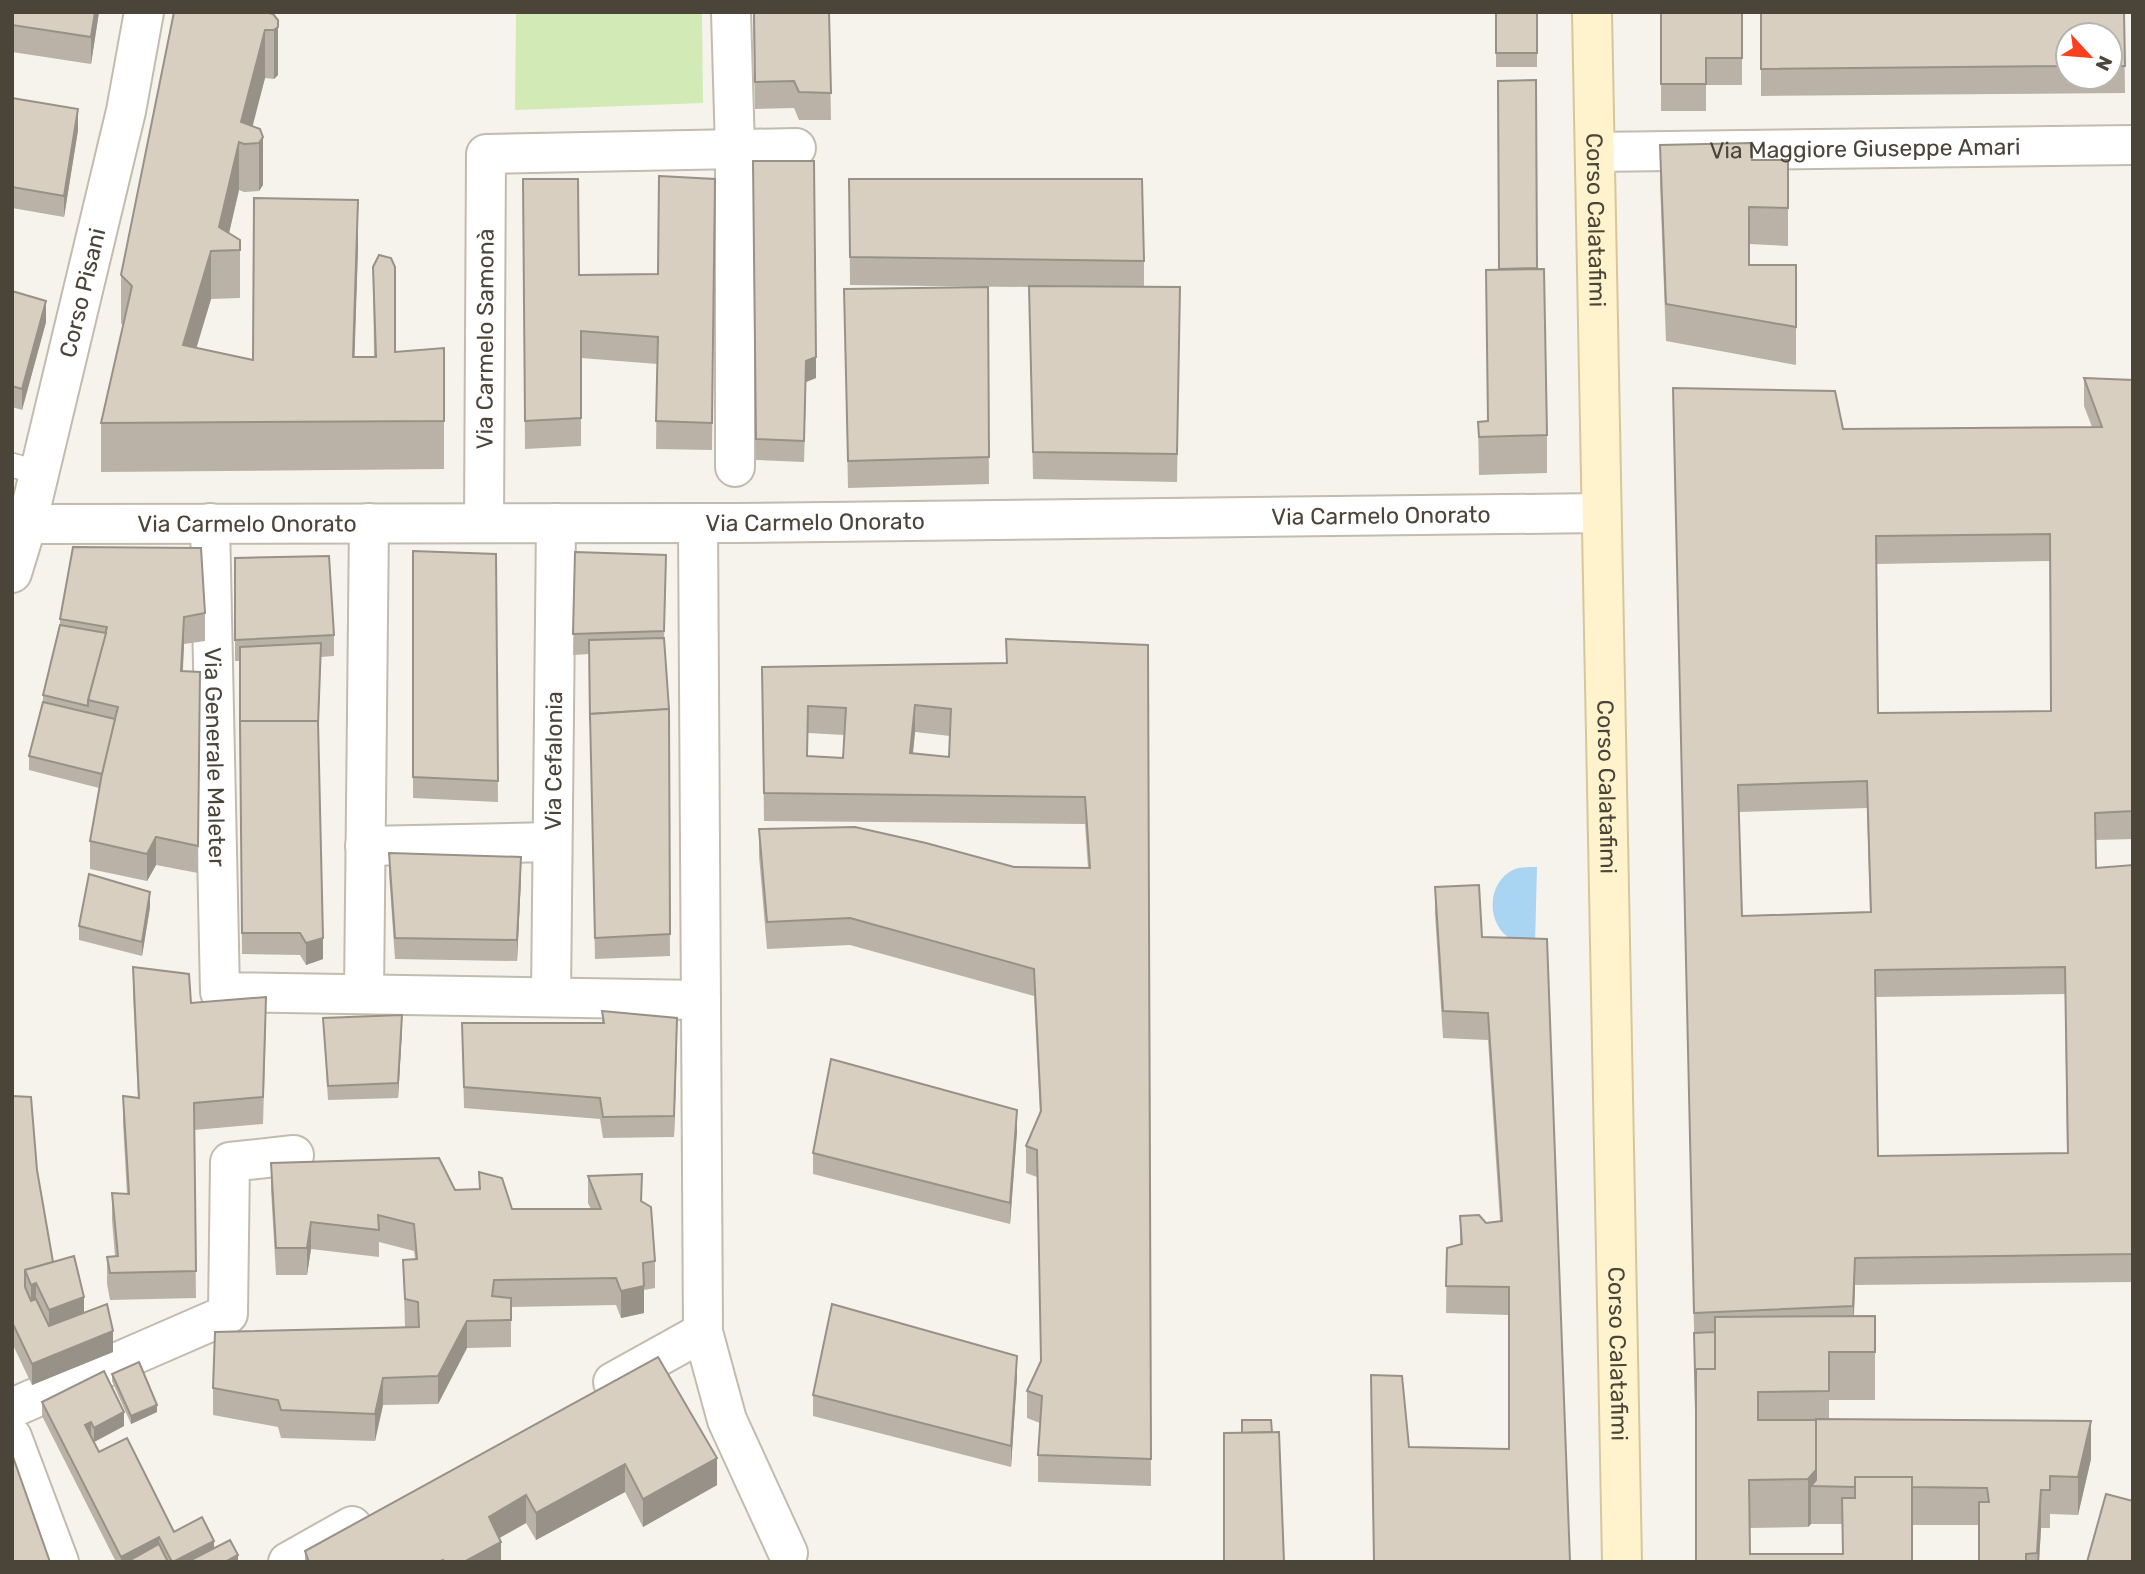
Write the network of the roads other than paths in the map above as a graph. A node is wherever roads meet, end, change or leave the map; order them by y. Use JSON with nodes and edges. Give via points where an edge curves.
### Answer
{"nodes":[{"id":1,"x":144,"y":12,"type":"edge"},
{"id":2,"x":731,"y":12,"type":"edge"},
{"id":3,"x":1592,"y":12,"type":"edge"},
{"id":4,"x":2133,"y":145,"type":"edge"},
{"id":5,"x":796,"y":148,"type":"dead end"},
{"id":6,"x":735,"y":149,"type":"junction"},
{"id":7,"x":1595,"y":152,"type":"junction"},
{"id":8,"x":735,"y":467,"type":"dead end"},
{"id":9,"x":26,"y":469,"type":"edge"},
{"id":10,"x":1601,"y":513,"type":"junction"},
{"id":11,"x":210,"y":523,"type":"junction"},
{"id":12,"x":369,"y":523,"type":"junction"},
{"id":13,"x":484,"y":523,"type":"junction"},
{"id":14,"x":556,"y":523,"type":"junction"},
{"id":15,"x":698,"y":523,"type":"junction"},
{"id":16,"x":27,"y":524,"type":"junction"},
{"id":17,"x":12,"y":573,"type":"edge"},
{"id":18,"x":552,"y":842,"type":"junction"},
{"id":19,"x":365,"y":846,"type":"junction"},
{"id":20,"x":364,"y":994,"type":"junction"},
{"id":21,"x":551,"y":998,"type":"junction"},
{"id":22,"x":701,"y":1000,"type":"junction"},
{"id":23,"x":294,"y":1155,"type":"dead end"},
{"id":24,"x":703,"y":1332,"type":"junction"},
{"id":25,"x":581,"y":1400,"type":"edge"},
{"id":26,"x":12,"y":1408,"type":"edge"},
{"id":27,"x":12,"y":1437,"type":"edge"},
{"id":28,"x":386,"y":1508,"type":"edge"},
{"id":29,"x":789,"y":1559,"type":"edge"},
{"id":30,"x":59,"y":1562,"type":"edge"},
{"id":31,"x":288,"y":1562,"type":"edge"},
{"id":32,"x":1622,"y":1562,"type":"edge"}],
"edges":[{"from":1,"to":9,"type":"street","name":"Corso Pisani","via":[[126,111]]},
{"from":2,"to":6,"type":"street"},
{"from":3,"to":7,"type":"main road","name":"Corso Calatafimi"},
{"from":4,"to":7,"type":"street","name":"Via Maggiore Giuseppe Amari"},
{"from":5,"to":6,"type":"street"},
{"from":6,"to":8,"type":"street"},
{"from":6,"to":13,"type":"street","name":"Via Carmelo Samonà","via":[[486,154]]},
{"from":7,"to":10,"type":"main road","name":"Corso Calatafimi"},
{"from":9,"to":16,"type":"street","name":"Corso Pisani"},
{"from":10,"to":15,"type":"street","name":"Via Carmelo Onorato"},
{"from":10,"to":32,"type":"main road","name":"Corso Calatafimi"},
{"from":11,"to":12,"type":"street","name":"Via Carmelo Onorato"},
{"from":11,"to":16,"type":"street","name":"Via Carmelo Onorato"},
{"from":11,"to":20,"type":"street","name":"Via Generale Maleter","via":[[220,992]]},
{"from":12,"to":13,"type":"street","name":"Via Carmelo Onorato"},
{"from":12,"to":19,"type":"street"},
{"from":13,"to":14,"type":"street","name":"Via Carmelo Onorato"},
{"from":14,"to":15,"type":"street","name":"Via Carmelo Onorato"},
{"from":14,"to":18,"type":"street","name":"Via Cefalonia"},
{"from":15,"to":22,"type":"street"},
{"from":16,"to":17,"type":"street","name":"Corso Pisani"},
{"from":18,"to":19,"type":"street"},
{"from":18,"to":21,"type":"street","name":"Via Cefalonia"},
{"from":19,"to":20,"type":"street"},
{"from":20,"to":21,"type":"street"},
{"from":21,"to":22,"type":"street"},
{"from":22,"to":24,"type":"street"},
{"from":23,"to":26,"type":"street","via":[[230,1162],[228,1314]]},
{"from":24,"to":25,"type":"street"},
{"from":24,"to":29,"type":"street","via":[[727,1420]]},
{"from":27,"to":30,"type":"street"},
{"from":28,"to":31,"type":"street"}]}
